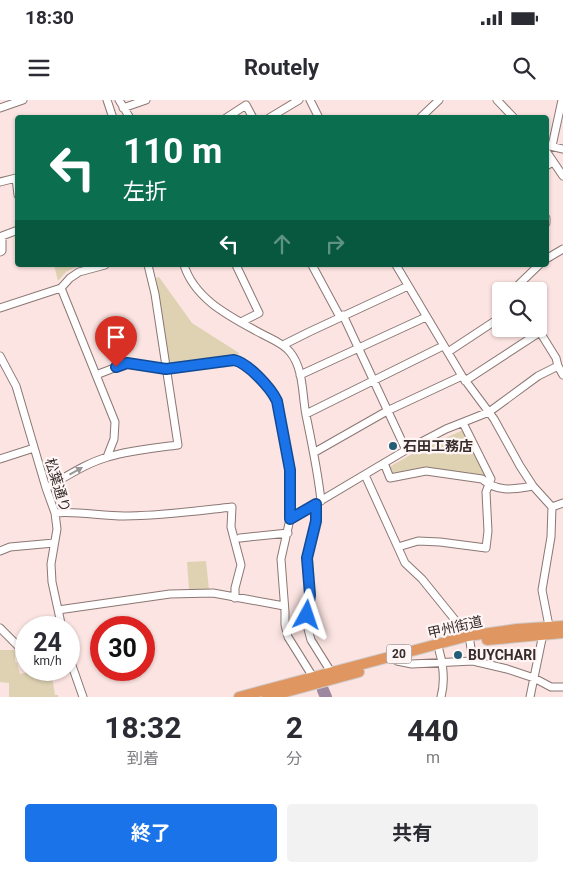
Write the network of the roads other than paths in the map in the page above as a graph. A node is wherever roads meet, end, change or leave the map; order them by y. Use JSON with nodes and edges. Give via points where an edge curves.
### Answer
{"nodes":[{"id":1,"x":23,"y":100,"type":"edge"},
{"id":2,"x":107,"y":100,"type":"edge"},
{"id":3,"x":119,"y":100,"type":"edge"},
{"id":4,"x":146,"y":100,"type":"edge"},
{"id":5,"x":299,"y":100,"type":"edge"},
{"id":6,"x":310,"y":100,"type":"edge"},
{"id":7,"x":439,"y":100,"type":"edge"},
{"id":8,"x":562,"y":100,"type":"edge"},
{"id":9,"x":500,"y":101,"type":"edge"},
{"id":10,"x":0,"y":108,"type":"edge"},
{"id":11,"x":123,"y":108,"type":"junction"},
{"id":12,"x":112,"y":115,"type":"edge"},
{"id":13,"x":128,"y":115,"type":"edge"},
{"id":14,"x":231,"y":115,"type":"edge"},
{"id":15,"x":251,"y":115,"type":"edge"},
{"id":16,"x":274,"y":115,"type":"edge"},
{"id":17,"x":318,"y":115,"type":"edge"},
{"id":18,"x":423,"y":115,"type":"edge"},
{"id":19,"x":512,"y":115,"type":"edge"},
{"id":20,"x":549,"y":144,"type":"edge"},
{"id":21,"x":549,"y":147,"type":"edge"},
{"id":22,"x":563,"y":149,"type":"edge"},
{"id":23,"x":549,"y":150,"type":"edge"},
{"id":24,"x":553,"y":162,"type":"junction"},
{"id":25,"x":549,"y":164,"type":"edge"},
{"id":26,"x":563,"y":176,"type":"edge"},
{"id":27,"x":15,"y":178,"type":"edge"},
{"id":28,"x":0,"y":182,"type":"edge"},
{"id":29,"x":15,"y":231,"type":"edge"},
{"id":30,"x":563,"y":249,"type":"edge"},
{"id":31,"x":0,"y":252,"type":"edge"},
{"id":32,"x":549,"y":258,"type":"edge"},
{"id":33,"x":98,"y":267,"type":"edge"},
{"id":34,"x":148,"y":267,"type":"edge"},
{"id":35,"x":185,"y":267,"type":"edge"},
{"id":36,"x":237,"y":267,"type":"edge"},
{"id":37,"x":313,"y":267,"type":"edge"},
{"id":38,"x":397,"y":267,"type":"edge"},
{"id":39,"x":537,"y":267,"type":"edge"},
{"id":40,"x":521,"y":282,"type":"edge"},
{"id":41,"x":408,"y":286,"type":"junction"},
{"id":42,"x":61,"y":288,"type":"junction"},
{"id":43,"x":0,"y":308,"type":"edge"},
{"id":44,"x":342,"y":316,"type":"junction"},
{"id":45,"x":426,"y":317,"type":"junction"},
{"id":46,"x":241,"y":322,"type":"junction"},
{"id":47,"x":492,"y":322,"type":"edge"},
{"id":48,"x":528,"y":337,"type":"edge"},
{"id":49,"x":543,"y":337,"type":"edge"},
{"id":50,"x":283,"y":346,"type":"junction"},
{"id":51,"x":358,"y":348,"type":"junction"},
{"id":52,"x":446,"y":349,"type":"junction"},
{"id":53,"x":563,"y":355,"type":"edge"},
{"id":54,"x":0,"y":356,"type":"edge"},
{"id":55,"x":556,"y":358,"type":"junction"},
{"id":56,"x":558,"y":366,"type":"junction"},
{"id":57,"x":166,"y":369,"type":"junction"},
{"id":58,"x":96,"y":375,"type":"junction"},
{"id":59,"x":300,"y":375,"type":"junction"},
{"id":60,"x":563,"y":375,"type":"edge"},
{"id":61,"x":464,"y":378,"type":"junction"},
{"id":62,"x":372,"y":380,"type":"junction"},
{"id":63,"x":387,"y":411,"type":"junction"},
{"id":64,"x":489,"y":412,"type":"junction"},
{"id":65,"x":306,"y":414,"type":"junction"},
{"id":66,"x":464,"y":422,"type":"junction"},
{"id":67,"x":34,"y":448,"type":"junction"},
{"id":68,"x":406,"y":450,"type":"junction"},
{"id":69,"x":314,"y":452,"type":"junction"},
{"id":70,"x":107,"y":457,"type":"junction"},
{"id":71,"x":0,"y":459,"type":"edge"},
{"id":72,"x":384,"y":463,"type":"junction"},
{"id":73,"x":364,"y":475,"type":"junction"},
{"id":74,"x":489,"y":485,"type":"junction"},
{"id":75,"x":533,"y":486,"type":"junction"},
{"id":76,"x":46,"y":488,"type":"junction"},
{"id":77,"x":319,"y":503,"type":"junction"},
{"id":78,"x":563,"y":503,"type":"edge"},
{"id":79,"x":552,"y":507,"type":"junction"},
{"id":80,"x":55,"y":513,"type":"junction"},
{"id":81,"x":290,"y":519,"type":"junction"},
{"id":82,"x":288,"y":532,"type":"junction"},
{"id":83,"x":240,"y":538,"type":"dead end"},
{"id":84,"x":54,"y":543,"type":"junction"},
{"id":85,"x":398,"y":547,"type":"junction"},
{"id":86,"x":0,"y":551,"type":"edge"},
{"id":87,"x":235,"y":598,"type":"junction"},
{"id":88,"x":284,"y":606,"type":"junction"},
{"id":89,"x":58,"y":610,"type":"junction"},
{"id":90,"x":59,"y":616,"type":"edge"},
{"id":91,"x":563,"y":626,"type":"edge"},
{"id":92,"x":0,"y":628,"type":"edge"},
{"id":93,"x":546,"y":630,"type":"junction"},
{"id":94,"x":563,"y":633,"type":"edge"},
{"id":95,"x":469,"y":639,"type":"junction"},
{"id":96,"x":15,"y":643,"type":"edge"},
{"id":97,"x":439,"y":650,"type":"junction"},
{"id":98,"x":473,"y":660,"type":"junction"},
{"id":99,"x":397,"y":661,"type":"junction"},
{"id":100,"x":442,"y":662,"type":"junction"},
{"id":101,"x":331,"y":672,"type":"junction"},
{"id":102,"x":313,"y":677,"type":"junction"},
{"id":103,"x":534,"y":678,"type":"junction"},
{"id":104,"x":77,"y":681,"type":"edge"},
{"id":105,"x":563,"y":687,"type":"edge"},
{"id":106,"x":84,"y":697,"type":"edge"},
{"id":107,"x":238,"y":697,"type":"edge"},
{"id":108,"x":268,"y":697,"type":"edge"},
{"id":109,"x":441,"y":697,"type":"edge"},
{"id":110,"x":530,"y":697,"type":"edge"}],
"edges":[{"from":1,"to":10,"type":"street"},
{"from":2,"to":12,"type":"street"},
{"from":3,"to":11,"type":"street"},
{"from":4,"to":11,"type":"street"},
{"from":5,"to":16,"type":"street"},
{"from":6,"to":17,"type":"street"},
{"from":7,"to":18,"type":"street"},
{"from":8,"to":20,"type":"street"},
{"from":9,"to":19,"type":"street"},
{"from":11,"to":13,"type":"street"},
{"from":14,"to":15,"type":"street","via":[[246,106]]},
{"from":21,"to":22,"type":"street"},
{"from":23,"to":24,"type":"street"},
{"from":24,"to":25,"type":"street"},
{"from":24,"to":26,"type":"street"},
{"from":27,"to":28,"type":"street"},
{"from":29,"to":31,"type":"street","via":[[2,236]]},
{"from":30,"to":32,"type":"street"},
{"from":33,"to":42,"type":"street","via":[[79,272]]},
{"from":34,"to":57,"type":"street"},
{"from":35,"to":46,"type":"street","via":[[202,295]]},
{"from":36,"to":46,"type":"street","via":[[259,313]]},
{"from":37,"to":44,"type":"street"},
{"from":38,"to":41,"type":"street"},
{"from":39,"to":40,"type":"street"},
{"from":41,"to":44,"type":"street"},
{"from":41,"to":45,"type":"street"},
{"from":42,"to":43,"type":"street"},
{"from":42,"to":58,"type":"street"},
{"from":44,"to":50,"type":"street"},
{"from":44,"to":51,"type":"street"},
{"from":45,"to":51,"type":"street"},
{"from":45,"to":52,"type":"street"},
{"from":46,"to":50,"type":"street"},
{"from":47,"to":52,"type":"street"},
{"from":48,"to":61,"type":"street"},
{"from":49,"to":55,"type":"street"},
{"from":50,"to":59,"type":"street","via":[[292,354]]},
{"from":51,"to":59,"type":"street"},
{"from":51,"to":62,"type":"street"},
{"from":52,"to":61,"type":"street"},
{"from":52,"to":62,"type":"street"},
{"from":53,"to":55,"type":"street"},
{"from":54,"to":67,"type":"street","name":"松葉通り","via":[[16,386]]},
{"from":55,"to":56,"type":"street"},
{"from":56,"to":60,"type":"street"},
{"from":56,"to":64,"type":"street","via":[[538,376]]},
{"from":57,"to":58,"type":"street","via":[[127,363]]},
{"from":57,"to":70,"type":"street","via":[[178,445]]},
{"from":57,"to":81,"type":"street","via":[[234,360],[268,387],[277,401],[290,470]]},
{"from":58,"to":70,"type":"street","via":[[115,422],[114,439]]},
{"from":59,"to":65,"type":"street"},
{"from":61,"to":63,"type":"street"},
{"from":61,"to":64,"type":"street"},
{"from":62,"to":63,"type":"street"},
{"from":62,"to":65,"type":"street"},
{"from":63,"to":68,"type":"street"},
{"from":63,"to":69,"type":"street"},
{"from":64,"to":66,"type":"street"},
{"from":64,"to":75,"type":"street"},
{"from":65,"to":69,"type":"street"},
{"from":66,"to":68,"type":"street"},
{"from":66,"to":74,"type":"street","via":[[491,478]]},
{"from":67,"to":71,"type":"street"},
{"from":67,"to":76,"type":"street","name":"松葉通り"},
{"from":68,"to":72,"type":"street"},
{"from":69,"to":77,"type":"street"},
{"from":76,"to":70,"type":"street","one_way":true},
{"from":72,"to":73,"type":"street"},
{"from":72,"to":74,"type":"street","via":[[390,478],[426,471],[482,479]]},
{"from":73,"to":77,"type":"street"},
{"from":73,"to":85,"type":"street"},
{"from":74,"to":75,"type":"street","via":[[501,490]]},
{"from":74,"to":85,"type":"street","via":[[486,492],[486,548],[418,541]]},
{"from":75,"to":79,"type":"street"},
{"from":76,"to":80,"type":"street","name":"松葉通り"},
{"from":77,"to":81,"type":"street"},
{"from":77,"to":101,"type":"street","via":[[307,558],[308,622],[312,640]]},
{"from":78,"to":79,"type":"street"},
{"from":79,"to":93,"type":"street","via":[[551,537],[542,590]]},
{"from":80,"to":84,"type":"street","name":"松葉通り","via":[[57,529]]},
{"from":80,"to":87,"type":"street","via":[[150,516],[232,507],[231,527],[241,565]]},
{"from":81,"to":82,"type":"street"},
{"from":82,"to":83,"type":"street"},
{"from":82,"to":88,"type":"street","via":[[280,559]]},
{"from":84,"to":86,"type":"street"},
{"from":84,"to":89,"type":"street","name":"松葉通り","via":[[50,564]]},
{"from":85,"to":95,"type":"street","via":[[406,563]]},
{"from":87,"to":88,"type":"street"},
{"from":87,"to":89,"type":"street","via":[[213,594],[170,594]]},
{"from":88,"to":102,"type":"street","via":[[288,637]]},
{"from":89,"to":90,"type":"street","name":"松葉通り"},
{"from":91,"to":93,"type":"highway","name":"甲州街道","number":"20"},
{"from":92,"to":96,"type":"street"},
{"from":93,"to":94,"type":"highway","name":"甲州街道","number":"20"},
{"from":93,"to":95,"type":"highway","name":"甲州街道","number":"20"},
{"from":93,"to":103,"type":"street"},
{"from":95,"to":97,"type":"highway","name":"甲州街道","number":"20"},
{"from":95,"to":98,"type":"street"},
{"from":95,"to":101,"type":"highway","name":"甲州街道","number":"20"},
{"from":97,"to":99,"type":"highway","name":"甲州街道","number":"20"},
{"from":97,"to":100,"type":"street"},
{"from":98,"to":100,"type":"street"},
{"from":98,"to":103,"type":"street"},
{"from":99,"to":100,"type":"street","via":[[412,664]]},
{"from":99,"to":108,"type":"highway","name":"甲州街道","number":"20"},
{"from":100,"to":109,"type":"street"},
{"from":101,"to":102,"type":"highway","name":"甲州街道","number":"20"},
{"from":102,"to":107,"type":"highway","name":"甲州街道","number":"20"},
{"from":103,"to":105,"type":"street","via":[[552,687]]},
{"from":103,"to":110,"type":"street"},
{"from":104,"to":106,"type":"street"}]}
